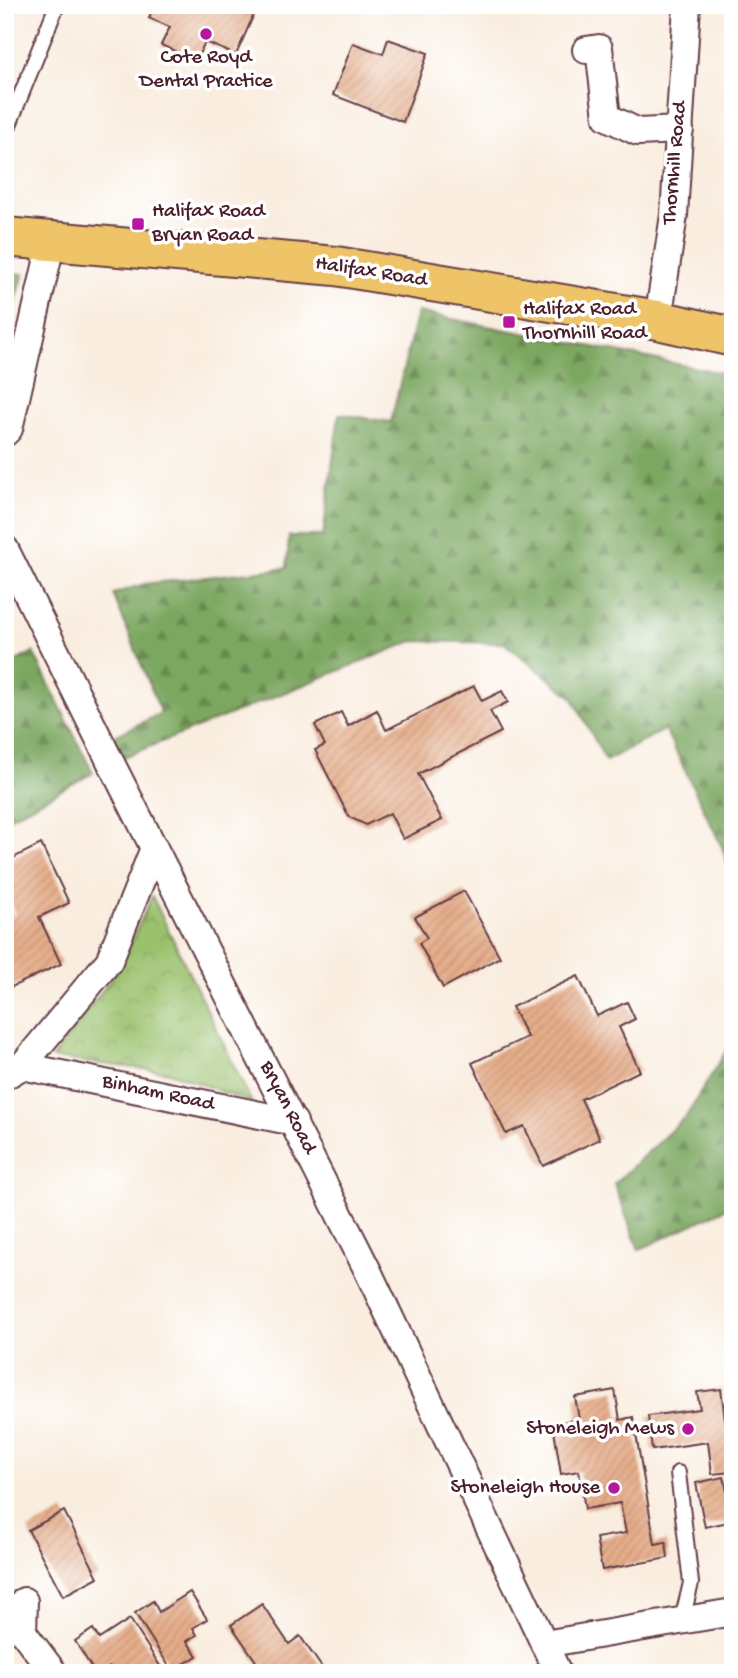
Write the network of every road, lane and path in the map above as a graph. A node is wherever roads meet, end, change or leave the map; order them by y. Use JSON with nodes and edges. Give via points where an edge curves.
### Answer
{"nodes":[{"id":1,"x":57,"y":5,"type":"edge"},
{"id":2,"x":687,"y":5,"type":"edge"},
{"id":3,"x":586,"y":50,"type":"dead end"},
{"id":4,"x":680,"y":131,"type":"junction"},
{"id":5,"x":5,"y":135,"type":"edge"},
{"id":6,"x":5,"y":237,"type":"edge"},
{"id":7,"x":52,"y":240,"type":"junction"},
{"id":8,"x":658,"y":320,"type":"junction"},
{"id":9,"x":733,"y":337,"type":"edge"},
{"id":10,"x":5,"y":433,"type":"edge"},
{"id":11,"x":5,"y":549,"type":"edge"},
{"id":12,"x":154,"y":848,"type":"junction"},
{"id":13,"x":13,"y":1071,"type":"edge"},
{"id":14,"x":294,"y":1122,"type":"junction"},
{"id":15,"x":678,"y":1473,"type":"dead end"},
{"id":16,"x":24,"y":1601,"type":"dead end"},
{"id":17,"x":733,"y":1612,"type":"edge"},
{"id":18,"x":682,"y":1620,"type":"junction"},
{"id":19,"x":14,"y":1632,"type":"edge"},
{"id":20,"x":544,"y":1644,"type":"junction"},
{"id":21,"x":54,"y":1673,"type":"edge"},
{"id":22,"x":558,"y":1673,"type":"edge"}],
"edges":[{"from":1,"to":5,"type":"lane"},
{"from":2,"to":4,"type":"street","name":"Thornhill Road"},
{"from":3,"to":4,"type":"street","via":[[600,48],[607,117],[638,132]]},
{"from":4,"to":8,"type":"street","name":"Thornhill Road","via":[[674,215]]},
{"from":6,"to":7,"type":"highway","name":"Halifax Road"},
{"from":7,"to":8,"type":"highway","name":"Halifax Road","via":[[336,266]]},
{"from":7,"to":10,"type":"street"},
{"from":8,"to":9,"type":"highway","name":"Halifax Road"},
{"from":11,"to":12,"type":"street","name":"Bryan Road"},
{"from":12,"to":13,"type":"street","name":"Binham Road","via":[[109,961]]},
{"from":12,"to":14,"type":"street","name":"Bryan Road"},
{"from":13,"to":14,"type":"street","name":"Binham Road"},
{"from":14,"to":20,"type":"street","name":"Bryan Road"},
{"from":15,"to":18,"type":"lane","via":[[691,1583]]},
{"from":16,"to":19,"type":"street"},
{"from":17,"to":18,"type":"street"},
{"from":18,"to":20,"type":"street"},
{"from":19,"to":21,"type":"street"},
{"from":20,"to":22,"type":"street","name":"Bryan Road"}]}
